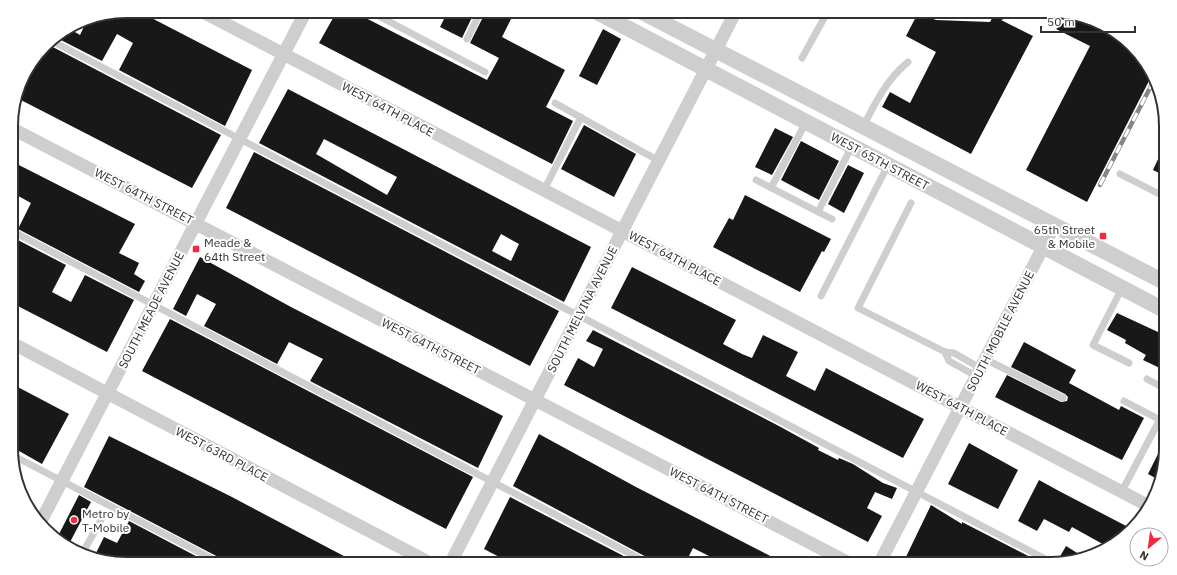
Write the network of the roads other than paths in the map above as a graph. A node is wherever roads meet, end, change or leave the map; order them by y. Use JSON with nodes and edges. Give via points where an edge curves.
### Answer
{"nodes":[{"id":1,"x":214,"y":18,"type":"edge"},
{"id":2,"x":302,"y":18,"type":"edge"},
{"id":3,"x":382,"y":18,"type":"edge"},
{"id":4,"x":478,"y":18,"type":"edge"},
{"id":5,"x":608,"y":18,"type":"edge"},
{"id":6,"x":653,"y":18,"type":"edge"},
{"id":7,"x":732,"y":18,"type":"edge"},
{"id":8,"x":824,"y":18,"type":"edge"},
{"id":9,"x":467,"y":39,"type":"dead end"},
{"id":10,"x":57,"y":44,"type":"edge"},
{"id":11,"x":716,"y":51,"type":"junction"},
{"id":12,"x":284,"y":54,"type":"junction"},
{"id":13,"x":802,"y":58,"type":"dead end"},
{"id":14,"x":908,"y":62,"type":"dead end"},
{"id":15,"x":706,"y":70,"type":"junction"},
{"id":16,"x":485,"y":72,"type":"dead end"},
{"id":17,"x":555,"y":103,"type":"dead end"},
{"id":18,"x":581,"y":118,"type":"junction"},
{"id":19,"x":806,"y":122,"type":"junction"},
{"id":20,"x":862,"y":127,"type":"junction"},
{"id":21,"x":18,"y":132,"type":"edge"},
{"id":22,"x":240,"y":139,"type":"junction"},
{"id":23,"x":852,"y":146,"type":"junction"},
{"id":24,"x":659,"y":160,"type":"junction"},
{"id":25,"x":888,"y":165,"type":"junction"},
{"id":26,"x":1120,"y":174,"type":"dead end"},
{"id":27,"x":756,"y":180,"type":"dead end"},
{"id":28,"x":771,"y":188,"type":"junction"},
{"id":29,"x":544,"y":190,"type":"junction"},
{"id":30,"x":1159,"y":194,"type":"edge"},
{"id":31,"x":911,"y":203,"type":"dead end"},
{"id":32,"x":818,"y":212,"type":"junction"},
{"id":33,"x":832,"y":219,"type":"dead end"},
{"id":34,"x":196,"y":224,"type":"junction"},
{"id":35,"x":1054,"y":226,"type":"junction"},
{"id":36,"x":622,"y":230,"type":"junction"},
{"id":37,"x":18,"y":234,"type":"edge"},
{"id":38,"x":1043,"y":246,"type":"junction"},
{"id":39,"x":1159,"y":279,"type":"edge"},
{"id":40,"x":1123,"y":288,"type":"junction"},
{"id":41,"x":821,"y":296,"type":"dead end"},
{"id":42,"x":154,"y":304,"type":"junction"},
{"id":43,"x":1159,"y":307,"type":"edge"},
{"id":44,"x":579,"y":316,"type":"junction"},
{"id":45,"x":18,"y":346,"type":"edge"},
{"id":46,"x":1129,"y":363,"type":"dead end"},
{"id":47,"x":981,"y":367,"type":"junction"},
{"id":48,"x":1147,"y":379,"type":"dead end"},
{"id":49,"x":1159,"y":386,"type":"edge"},
{"id":50,"x":108,"y":394,"type":"junction"},
{"id":51,"x":1063,"y":398,"type":"dead end"},
{"id":52,"x":535,"y":400,"type":"junction"},
{"id":53,"x":1124,"y":401,"type":"dead end"},
{"id":54,"x":960,"y":407,"type":"junction"},
{"id":55,"x":1159,"y":419,"type":"edge"},
{"id":56,"x":1159,"y":428,"type":"edge"},
{"id":57,"x":19,"y":458,"type":"edge"},
{"id":58,"x":62,"y":481,"type":"junction"},
{"id":59,"x":493,"y":482,"type":"junction"},
{"id":60,"x":917,"y":491,"type":"junction"},
{"id":61,"x":1122,"y":492,"type":"junction"},
{"id":62,"x":1144,"y":504,"type":"edge"},
{"id":63,"x":43,"y":518,"type":"edge"},
{"id":64,"x":101,"y":520,"type":"dead end"},
{"id":65,"x":85,"y":549,"type":"edge"},
{"id":66,"x":209,"y":557,"type":"edge"},
{"id":67,"x":419,"y":557,"type":"edge"},
{"id":68,"x":454,"y":557,"type":"edge"},
{"id":69,"x":637,"y":557,"type":"edge"},
{"id":70,"x":838,"y":557,"type":"edge"},
{"id":71,"x":883,"y":557,"type":"edge"},
{"id":72,"x":1042,"y":557,"type":"edge"}],
"edges":[{"from":1,"to":12,"type":"street","name":"WEST 64TH PLACE"},
{"from":2,"to":12,"type":"street","name":"SOUTH MEADE AVENUE"},
{"from":3,"to":16,"type":"lane"},
{"from":4,"to":9,"type":"lane"},
{"from":5,"to":15,"type":"street","name":"WEST 65TH STREET"},
{"from":6,"to":11,"type":"street","name":"WEST 65TH STREET"},
{"from":7,"to":11,"type":"street","name":"SOUTH MELVINA AVENUE"},
{"from":8,"to":13,"type":"lane"},
{"from":10,"to":22,"type":"lane"},
{"from":11,"to":15,"type":"street","name":"SOUTH MELVINA AVENUE"},
{"from":11,"to":20,"type":"street","name":"WEST 65TH STREET"},
{"from":12,"to":22,"type":"street","name":"SOUTH MEADE AVENUE"},
{"from":12,"to":29,"type":"street","name":"WEST 64TH PLACE"},
{"from":14,"to":20,"type":"lane","via":[[883,89]]},
{"from":15,"to":19,"type":"street","name":"WEST 65TH STREET"},
{"from":15,"to":24,"type":"street","name":"SOUTH MELVINA AVENUE"},
{"from":17,"to":18,"type":"lane"},
{"from":18,"to":24,"type":"lane"},
{"from":18,"to":29,"type":"lane"},
{"from":19,"to":23,"type":"street","name":"WEST 65TH STREET"},
{"from":19,"to":28,"type":"lane"},
{"from":20,"to":35,"type":"street","name":"WEST 65TH STREET"},
{"from":21,"to":34,"type":"street","name":"WEST 64TH STREET"},
{"from":22,"to":34,"type":"street","name":"SOUTH MEADE AVENUE"},
{"from":22,"to":44,"type":"lane"},
{"from":23,"to":25,"type":"street","name":"WEST 65TH STREET"},
{"from":23,"to":32,"type":"lane"},
{"from":24,"to":36,"type":"street","name":"SOUTH MELVINA AVENUE"},
{"from":25,"to":38,"type":"street","name":"WEST 65TH STREET"},
{"from":25,"to":41,"type":"lane"},
{"from":26,"to":30,"type":"lane"},
{"from":27,"to":28,"type":"lane"},
{"from":28,"to":32,"type":"lane"},
{"from":29,"to":36,"type":"street","name":"WEST 64TH PLACE"},
{"from":31,"to":47,"type":"lane","via":[[858,308],[945,352],[949,361]]},
{"from":32,"to":33,"type":"lane"},
{"from":34,"to":42,"type":"street","name":"SOUTH MEADE AVENUE"},
{"from":34,"to":52,"type":"street","name":"WEST 64TH STREET"},
{"from":35,"to":38,"type":"street","name":"SOUTH MOBILE AVENUE"},
{"from":35,"to":39,"type":"street","name":"WEST 65TH STREET"},
{"from":36,"to":44,"type":"street","name":"SOUTH MELVINA AVENUE"},
{"from":36,"to":54,"type":"street","name":"WEST 64TH PLACE"},
{"from":37,"to":42,"type":"lane"},
{"from":38,"to":40,"type":"street","name":"WEST 65TH STREET"},
{"from":38,"to":47,"type":"street","name":"SOUTH MOBILE AVENUE"},
{"from":40,"to":43,"type":"street","name":"WEST 65TH STREET"},
{"from":40,"to":46,"type":"lane","via":[[1093,345]]},
{"from":42,"to":50,"type":"street","name":"SOUTH MEADE AVENUE"},
{"from":42,"to":59,"type":"lane"},
{"from":44,"to":52,"type":"street","name":"SOUTH MELVINA AVENUE"},
{"from":44,"to":60,"type":"lane"},
{"from":45,"to":50,"type":"street","name":"WEST 63RD PLACE"},
{"from":47,"to":51,"type":"lane"},
{"from":47,"to":54,"type":"street","name":"SOUTH MOBILE AVENUE"},
{"from":48,"to":49,"type":"lane"},
{"from":50,"to":58,"type":"street","name":"SOUTH MEADE AVENUE"},
{"from":50,"to":67,"type":"street","name":"WEST 63RD PLACE"},
{"from":52,"to":59,"type":"street","name":"SOUTH MELVINA AVENUE"},
{"from":52,"to":70,"type":"street","name":"WEST 64TH STREET"},
{"from":53,"to":55,"type":"lane"},
{"from":54,"to":60,"type":"street","name":"SOUTH MOBILE AVENUE"},
{"from":54,"to":61,"type":"street","name":"WEST 64TH PLACE"},
{"from":56,"to":61,"type":"lane"},
{"from":57,"to":58,"type":"lane"},
{"from":58,"to":63,"type":"street","name":"SOUTH MEADE AVENUE"},
{"from":58,"to":66,"type":"lane"},
{"from":59,"to":68,"type":"street","name":"SOUTH MELVINA AVENUE"},
{"from":59,"to":69,"type":"lane"},
{"from":60,"to":71,"type":"street","name":"SOUTH MOBILE AVENUE"},
{"from":60,"to":72,"type":"lane"},
{"from":61,"to":62,"type":"street","name":"WEST 64TH PLACE"},
{"from":64,"to":65,"type":"lane"}]}
